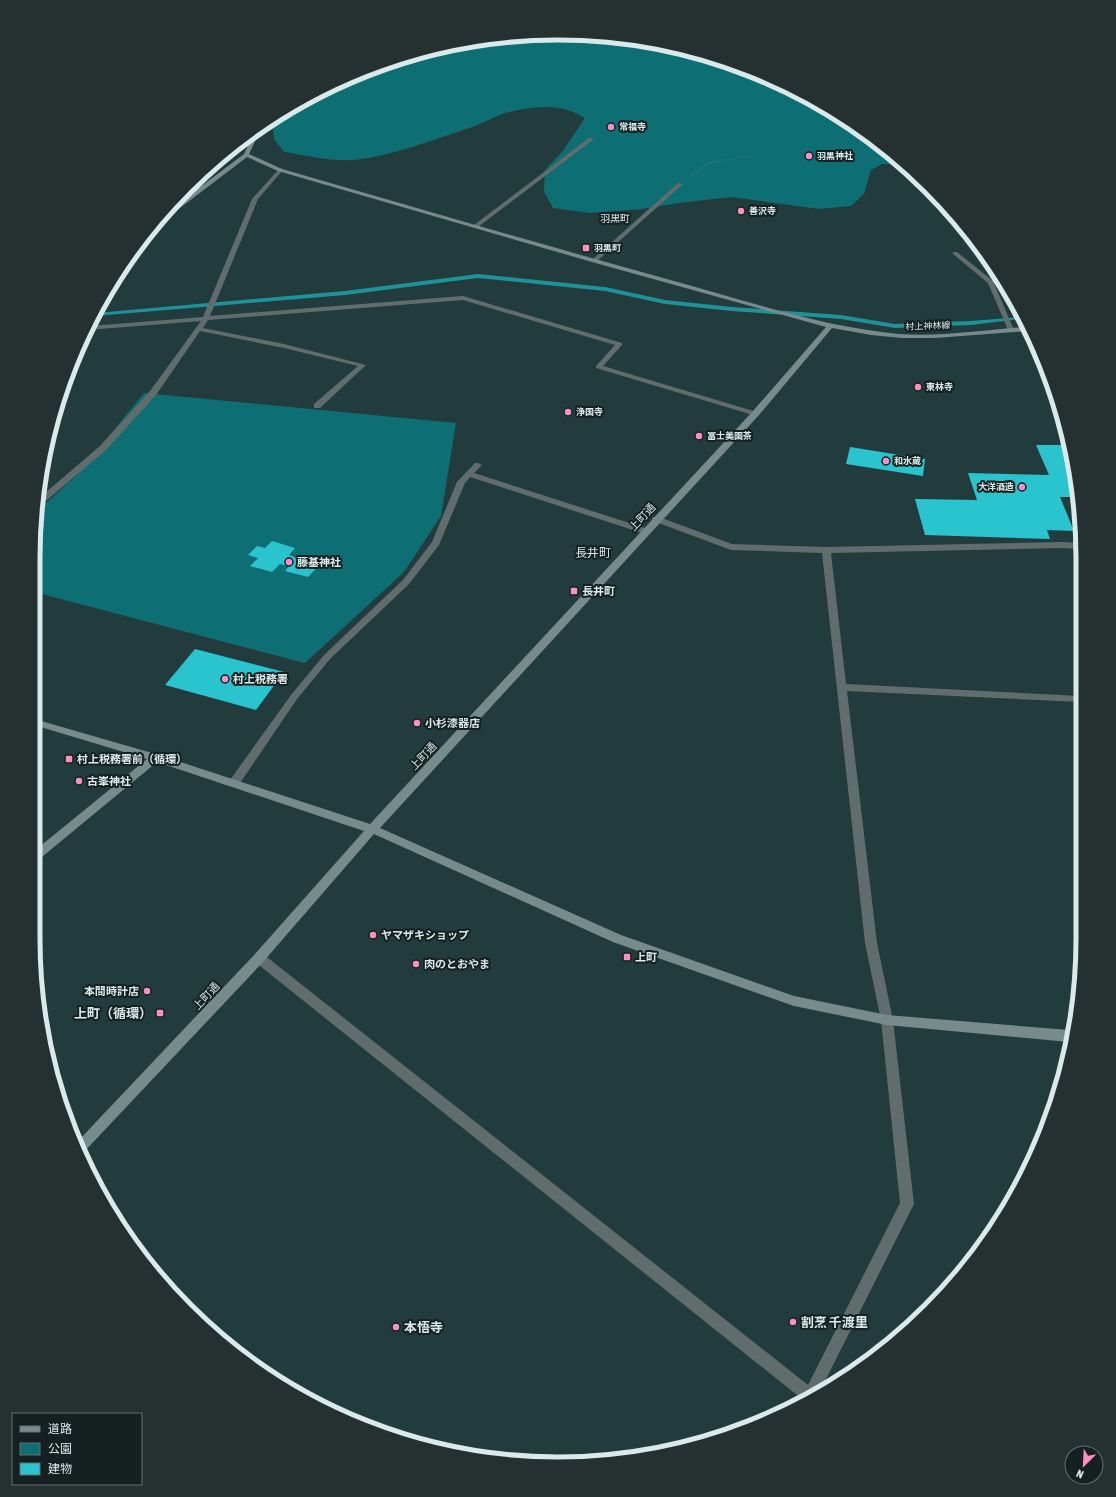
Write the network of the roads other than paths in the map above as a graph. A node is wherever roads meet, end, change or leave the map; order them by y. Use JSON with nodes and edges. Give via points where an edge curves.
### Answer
{"nodes":[{"id":1,"x":255,"y":138,"type":"edge"},
{"id":2,"x":591,"y":138,"type":"dead end"},
{"id":3,"x":246,"y":155,"type":"junction"},
{"id":4,"x":280,"y":170,"type":"junction"},
{"id":5,"x":680,"y":184,"type":"road end"},
{"id":6,"x":177,"y":208,"type":"edge"},
{"id":7,"x":476,"y":226,"type":"junction"},
{"id":8,"x":955,"y":253,"type":"dead end"},
{"id":9,"x":594,"y":261,"type":"junction"},
{"id":10,"x":206,"y":318,"type":"junction"},
{"id":11,"x":830,"y":326,"type":"junction"},
{"id":12,"x":94,"y":328,"type":"edge"},
{"id":13,"x":1023,"y":329,"type":"edge"},
{"id":14,"x":198,"y":330,"type":"junction"},
{"id":15,"x":1011,"y":330,"type":"junction"},
{"id":16,"x":317,"y":406,"type":"dead end"},
{"id":17,"x":756,"y":413,"type":"junction"},
{"id":18,"x":478,"y":465,"type":"dead end"},
{"id":19,"x":468,"y":474,"type":"junction"},
{"id":20,"x":43,"y":499,"type":"edge"},
{"id":21,"x":656,"y":520,"type":"junction"},
{"id":22,"x":645,"y":531,"type":"junction"},
{"id":23,"x":1076,"y":546,"type":"edge"},
{"id":24,"x":826,"y":550,"type":"junction"},
{"id":25,"x":841,"y":687,"type":"junction"},
{"id":26,"x":1076,"y":699,"type":"edge"},
{"id":27,"x":40,"y":724,"type":"edge"},
{"id":28,"x":155,"y":758,"type":"junction"},
{"id":29,"x":234,"y":783,"type":"junction"},
{"id":30,"x":372,"y":829,"type":"junction"},
{"id":31,"x":40,"y":852,"type":"edge"},
{"id":32,"x":259,"y":958,"type":"junction"},
{"id":33,"x":887,"y":1020,"type":"junction"},
{"id":34,"x":1067,"y":1036,"type":"edge"},
{"id":35,"x":83,"y":1145,"type":"edge"},
{"id":36,"x":813,"y":1390,"type":"edge"},
{"id":37,"x":806,"y":1394,"type":"edge"}],
"edges":[{"from":1,"to":3,"type":"street"},
{"from":2,"to":7,"type":"street"},
{"from":3,"to":4,"type":"street","name":"村上神林線"},
{"from":3,"to":6,"type":"street"},
{"from":4,"to":7,"type":"street","name":"村上神林線"},
{"from":4,"to":10,"type":"street","via":[[255,199]]},
{"from":5,"to":9,"type":"street"},
{"from":7,"to":9,"type":"street","name":"村上神林線"},
{"from":8,"to":15,"type":"street","via":[[991,282]]},
{"from":9,"to":11,"type":"street","name":"村上神林線"},
{"from":10,"to":12,"type":"street"},
{"from":10,"to":14,"type":"street"},
{"from":10,"to":17,"type":"street","via":[[463,298],[620,344],[598,367]]},
{"from":11,"to":15,"type":"street","name":"村上神林線","via":[[902,336]]},
{"from":11,"to":17,"type":"street","name":"上町通"},
{"from":13,"to":15,"type":"street","name":"村上神林線"},
{"from":14,"to":16,"type":"street","via":[[284,346],[363,365]]},
{"from":14,"to":20,"type":"street","via":[[154,393],[108,442]]},
{"from":17,"to":21,"type":"street","name":"上町通"},
{"from":18,"to":19,"type":"street"},
{"from":19,"to":22,"type":"street"},
{"from":19,"to":29,"type":"street","via":[[461,482],[436,543],[406,582],[327,657],[294,697]]},
{"from":21,"to":22,"type":"street","name":"上町通"},
{"from":21,"to":24,"type":"street","via":[[731,547]]},
{"from":22,"to":30,"type":"street","name":"上町通"},
{"from":23,"to":24,"type":"street"},
{"from":24,"to":25,"type":"street"},
{"from":25,"to":26,"type":"street"},
{"from":25,"to":33,"type":"street","via":[[871,943]]},
{"from":27,"to":28,"type":"street"},
{"from":28,"to":29,"type":"street"},
{"from":28,"to":31,"type":"street"},
{"from":29,"to":30,"type":"street"},
{"from":30,"to":32,"type":"street","name":"上町通"},
{"from":30,"to":33,"type":"street","via":[[617,939],[794,1001]]},
{"from":32,"to":35,"type":"street","name":"上町通"},
{"from":32,"to":37,"type":"street"},
{"from":33,"to":34,"type":"street"},
{"from":33,"to":36,"type":"street","via":[[907,1204]]}]}
